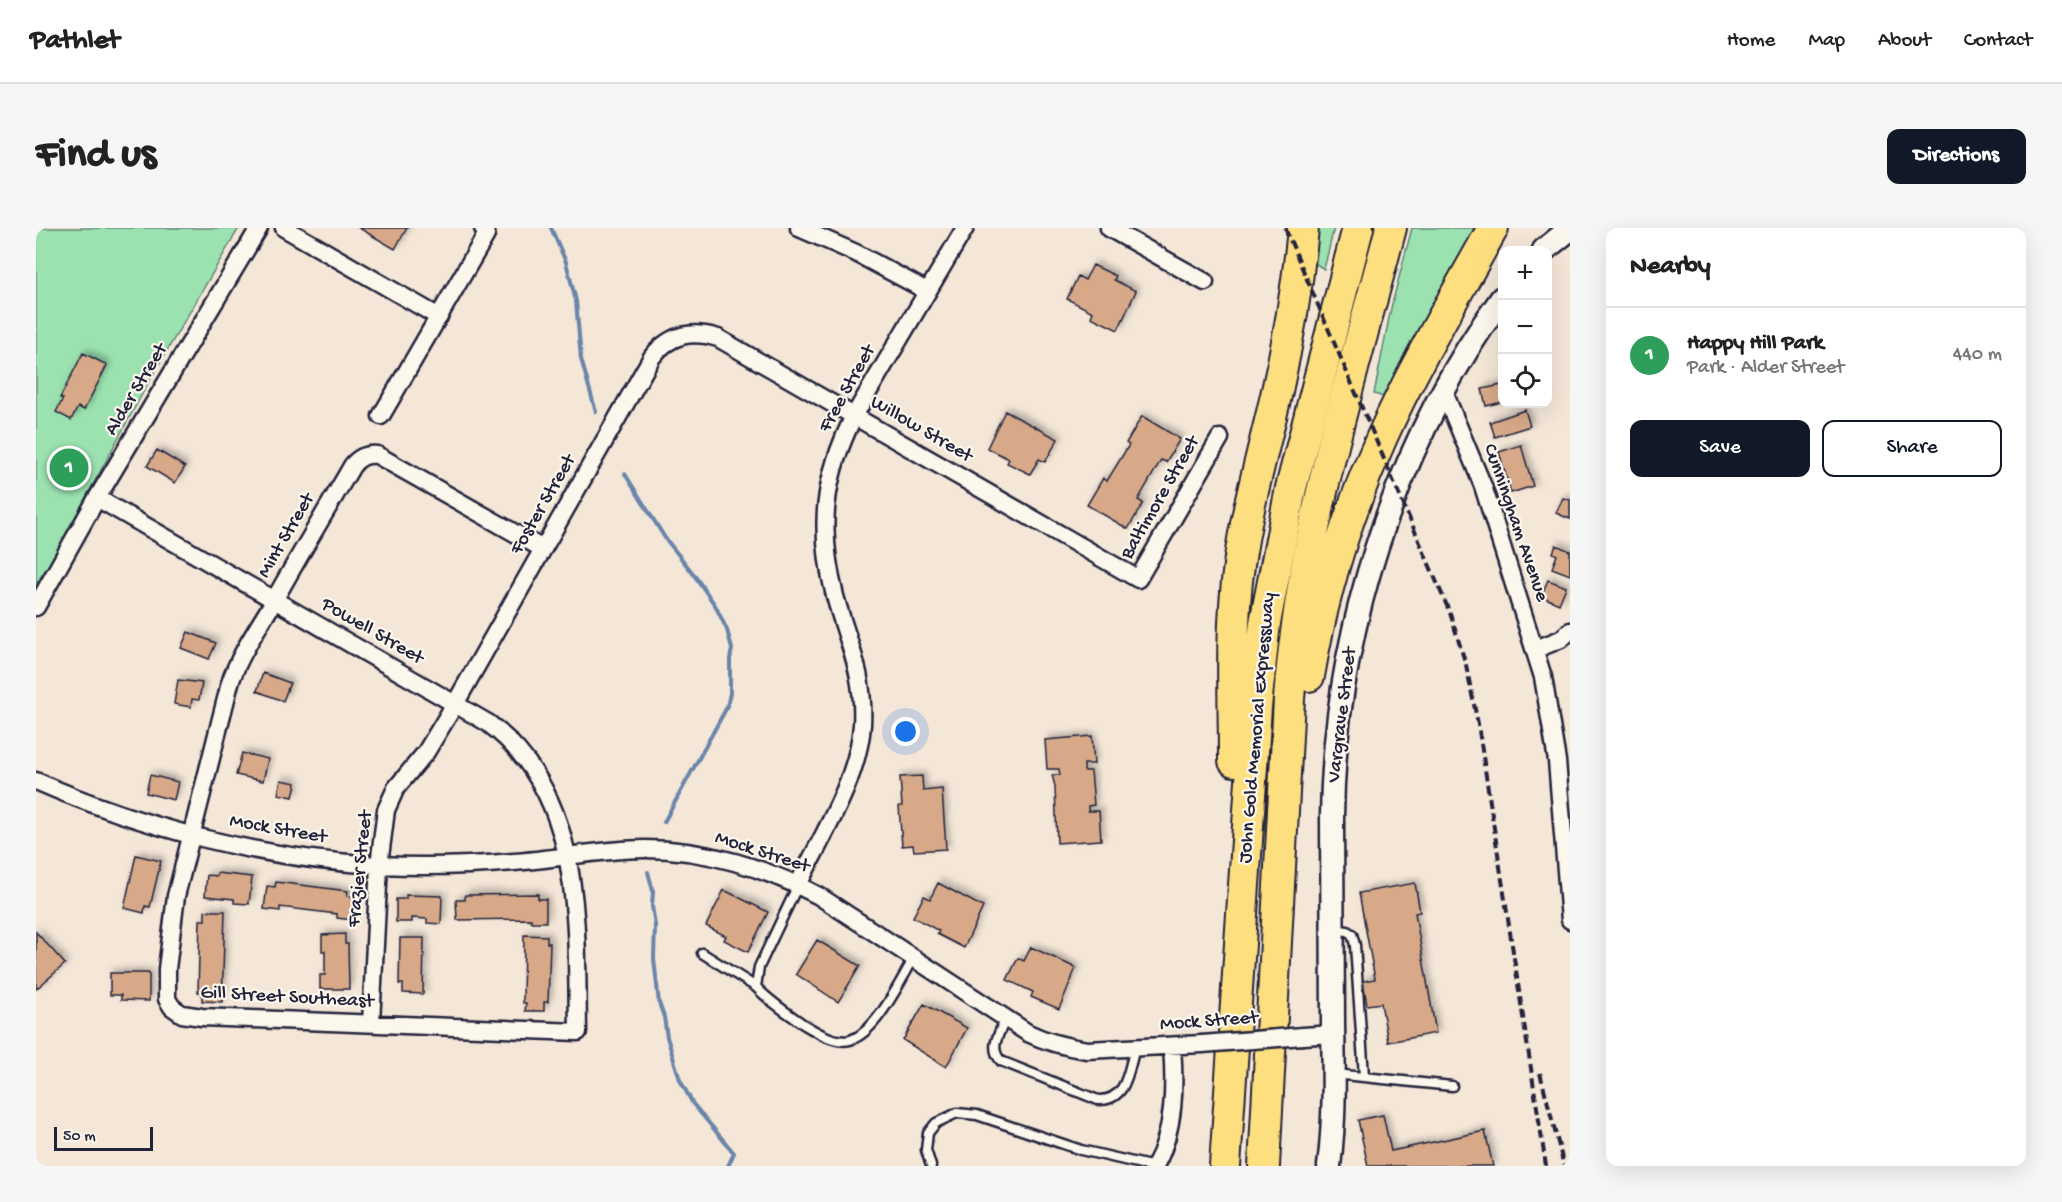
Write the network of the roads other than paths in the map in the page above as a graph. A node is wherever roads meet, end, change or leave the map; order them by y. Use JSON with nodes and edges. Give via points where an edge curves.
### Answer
{"nodes":[{"id":1,"x":259,"y":228,"type":"edge"},
{"id":2,"x":284,"y":228,"type":"edge"},
{"id":3,"x":799,"y":228,"type":"edge"},
{"id":4,"x":965,"y":228,"type":"edge"},
{"id":5,"x":1109,"y":228,"type":"edge"},
{"id":6,"x":1303,"y":228,"type":"edge"},
{"id":7,"x":1358,"y":228,"type":"edge"},
{"id":8,"x":1390,"y":228,"type":"edge"},
{"id":9,"x":1493,"y":228,"type":"edge"},
{"id":10,"x":1570,"y":229,"type":"edge"},
{"id":11,"x":484,"y":231,"type":"edge"},
{"id":12,"x":1549,"y":246,"type":"edge"},
{"id":13,"x":1205,"y":282,"type":"dead end"},
{"id":14,"x":927,"y":291,"type":"junction"},
{"id":15,"x":1502,"y":300,"type":"edge"},
{"id":16,"x":439,"y":316,"type":"junction"},
{"id":17,"x":679,"y":336,"type":"joint"},
{"id":18,"x":1444,"y":392,"type":"junction"},
{"id":19,"x":381,"y":416,"type":"dead end"},
{"id":20,"x":854,"y":416,"type":"junction"},
{"id":21,"x":1220,"y":438,"type":"dead end"},
{"id":22,"x":97,"y":498,"type":"junction"},
{"id":23,"x":543,"y":549,"type":"junction"},
{"id":24,"x":1138,"y":579,"type":"joint"},
{"id":25,"x":274,"y":601,"type":"junction"},
{"id":26,"x":36,"y":607,"type":"edge"},
{"id":27,"x":1570,"y":631,"type":"edge"},
{"id":28,"x":1536,"y":649,"type":"junction"},
{"id":29,"x":455,"y":704,"type":"junction"},
{"id":30,"x":36,"y":781,"type":"edge"},
{"id":31,"x":193,"y":835,"type":"junction"},
{"id":32,"x":1282,"y":854,"type":"junction"},
{"id":33,"x":567,"y":856,"type":"junction"},
{"id":34,"x":379,"y":865,"type":"junction"},
{"id":35,"x":798,"y":885,"type":"junction"},
{"id":36,"x":1570,"y":920,"type":"edge"},
{"id":37,"x":1340,"y":930,"type":"junction"},
{"id":38,"x":702,"y":953,"type":"dead end"},
{"id":39,"x":914,"y":958,"type":"junction"},
{"id":40,"x":756,"y":987,"type":"junction"},
{"id":41,"x":1234,"y":1008,"type":"junction"},
{"id":42,"x":1006,"y":1018,"type":"junction"},
{"id":43,"x":371,"y":1023,"type":"junction"},
{"id":44,"x":578,"y":1032,"type":"joint"},
{"id":45,"x":1334,"y":1034,"type":"junction"},
{"id":46,"x":1172,"y":1046,"type":"junction"},
{"id":47,"x":1135,"y":1048,"type":"junction"},
{"id":48,"x":1334,"y":1074,"type":"junction"},
{"id":49,"x":1364,"y":1076,"type":"junction"},
{"id":50,"x":1452,"y":1086,"type":"dead end"},
{"id":51,"x":931,"y":1166,"type":"edge"},
{"id":52,"x":1150,"y":1166,"type":"edge"},
{"id":53,"x":1155,"y":1166,"type":"edge"},
{"id":54,"x":1225,"y":1166,"type":"edge"},
{"id":55,"x":1264,"y":1166,"type":"edge"},
{"id":56,"x":1329,"y":1166,"type":"edge"}],
"edges":[{"from":1,"to":22,"type":"street","name":"Alder Street"},
{"from":2,"to":16,"type":"street"},
{"from":3,"to":14,"type":"street"},
{"from":4,"to":14,"type":"street","name":"Free Street"},
{"from":5,"to":13,"type":"street"},
{"from":6,"to":41,"type":"highway","via":[[1294,302],[1245,526],[1235,601]]},
{"from":7,"to":41,"type":"highway","name":"John Gold Memorial Expressway","via":[[1291,488],[1265,623]]},
{"from":8,"to":32,"type":"highway","name":"John Gold Memorial Expressway","via":[[1321,495],[1303,583],[1291,669]]},
{"from":9,"to":32,"type":"highway","via":[[1402,394],[1348,521],[1314,645]]},
{"from":10,"to":12,"type":"street"},
{"from":11,"to":16,"type":"street"},
{"from":14,"to":20,"type":"street","name":"Free Street"},
{"from":15,"to":18,"type":"street","name":"Vargrave Street"},
{"from":16,"to":19,"type":"street"},
{"from":17,"to":20,"type":"street","name":"Willow Street","via":[[695,333],[718,338]]},
{"from":17,"to":23,"type":"street","name":"Foster Street","via":[[664,343],[652,357]]},
{"from":18,"to":28,"type":"street","name":"Cunningham Avenue","via":[[1483,486]]},
{"from":18,"to":37,"type":"street","name":"Vargrave Street","via":[[1387,516],[1353,635],[1333,784]]},
{"from":20,"to":24,"type":"street","name":"Willow Street"},
{"from":20,"to":35,"type":"street","name":"Free Street","via":[[829,479],[824,525],[836,597],[859,669],[862,726],[846,787]]},
{"from":21,"to":24,"type":"street","name":"Baltimore Street"},
{"from":22,"to":25,"type":"street","name":"Powell Street"},
{"from":22,"to":26,"type":"street","name":"Alder Street"},
{"from":23,"to":25,"type":"street","name":"Mint Street","via":[[378,455],[368,454],[352,466]]},
{"from":23,"to":29,"type":"street","name":"Foster Street"},
{"from":25,"to":29,"type":"street","name":"Powell Street"},
{"from":25,"to":31,"type":"street","name":"Mint Street","via":[[233,672]]},
{"from":27,"to":28,"type":"street"},
{"from":28,"to":36,"type":"street","name":"Cunningham Avenue","via":[[1554,740]]},
{"from":29,"to":33,"type":"street","name":"Powell Street","via":[[503,734],[533,768],[555,809]]},
{"from":29,"to":34,"type":"street","name":"Frazier Street","via":[[426,752],[396,788],[386,810]]},
{"from":30,"to":31,"type":"street","name":"Mock Street","via":[[88,803]]},
{"from":31,"to":34,"type":"street","name":"Mock Street","via":[[282,854]]},
{"from":31,"to":43,"type":"street","name":"Gill Street Southeast","via":[[176,896],[169,944],[166,990],[172,1007],[182,1014],[202,1017]]},
{"from":32,"to":55,"type":"highway","name":"John Gold Memorial Expressway"},
{"from":33,"to":34,"type":"street","name":"Mock Street","via":[[461,865]]},
{"from":33,"to":35,"type":"street","name":"Mock Street","via":[[646,849],[689,852],[723,859]]},
{"from":33,"to":44,"type":"street","name":"Powell Street","via":[[577,952]]},
{"from":34,"to":43,"type":"street","name":"Frazier Street"},
{"from":35,"to":39,"type":"street","name":"Mock Street"},
{"from":35,"to":40,"type":"lane","via":[[759,967]]},
{"from":37,"to":45,"type":"street","name":"Vargrave Street"},
{"from":37,"to":49,"type":"lane","via":[[1353,934],[1355,945]]},
{"from":38,"to":40,"type":"lane"},
{"from":39,"to":40,"type":"lane","via":[[879,1016],[864,1032],[848,1041],[822,1036]]},
{"from":39,"to":42,"type":"street","name":"Mock Street"},
{"from":41,"to":54,"type":"highway","name":"John Gold Memorial Expressway"},
{"from":42,"to":47,"type":"street","name":"Mock Street","via":[[1034,1036],[1070,1048]]},
{"from":42,"to":47,"type":"lane","via":[[994,1045],[1001,1060],[1098,1100],[1116,1096],[1123,1088]]},
{"from":43,"to":44,"type":"street","name":"Gill Street Southeast"},
{"from":45,"to":46,"type":"street","name":"Mock Street","bridge":true},
{"from":45,"to":48,"type":"street","name":"Vargrave Street"},
{"from":46,"to":47,"type":"street","name":"Mock Street"},
{"from":46,"to":53,"type":"street","via":[[1173,1098],[1164,1145]]},
{"from":48,"to":49,"type":"lane"},
{"from":48,"to":56,"type":"street","name":"Vargrave Street"},
{"from":49,"to":50,"type":"lane"},
{"from":51,"to":52,"type":"lane","via":[[926,1150],[928,1133],[936,1123],[957,1113],[977,1115],[1082,1150]]}]}
